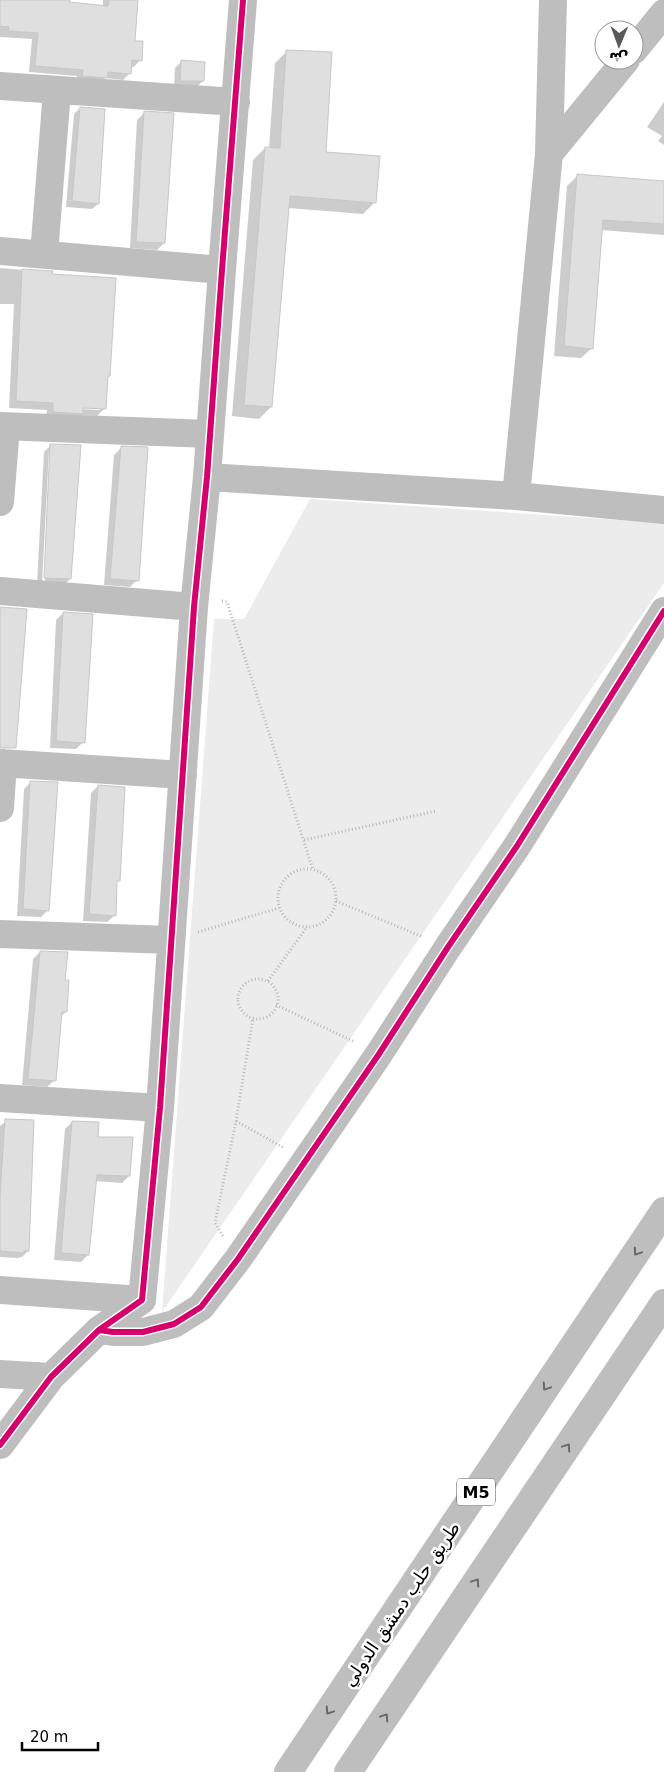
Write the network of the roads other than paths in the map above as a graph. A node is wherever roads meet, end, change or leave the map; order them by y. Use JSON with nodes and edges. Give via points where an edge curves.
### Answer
{"nodes":[{"id":1,"x":243,"y":0,"type":"edge"},
{"id":2,"x":552,"y":0,"type":"edge"},
{"id":3,"x":664,"y":13,"type":"edge"},
{"id":4,"x":644,"y":38,"type":"edge"},
{"id":5,"x":618,"y":70,"type":"edge"},
{"id":6,"x":0,"y":86,"type":"edge"},
{"id":7,"x":58,"y":91,"type":"junction"},
{"id":8,"x":236,"y":102,"type":"junction"},
{"id":9,"x":549,"y":154,"type":"junction"},
{"id":10,"x":0,"y":251,"type":"edge"},
{"id":11,"x":44,"y":254,"type":"junction"},
{"id":12,"x":222,"y":270,"type":"junction"},
{"id":13,"x":3,"y":427,"type":"edge"},
{"id":14,"x":210,"y":434,"type":"junction"},
{"id":15,"x":207,"y":477,"type":"junction"},
{"id":16,"x":516,"y":496,"type":"junction"},
{"id":17,"x":0,"y":502,"type":"edge"},
{"id":18,"x":664,"y":510,"type":"edge"},
{"id":19,"x":0,"y":591,"type":"edge"},
{"id":20,"x":195,"y":602,"type":"junction"},
{"id":21,"x":664,"y":611,"type":"edge"},
{"id":22,"x":2,"y":763,"type":"edge"},
{"id":23,"x":183,"y":776,"type":"junction"},
{"id":24,"x":0,"y":808,"type":"edge"},
{"id":25,"x":0,"y":934,"type":"edge"},
{"id":26,"x":170,"y":940,"type":"junction"},
{"id":27,"x":0,"y":1098,"type":"edge"},
{"id":28,"x":160,"y":1108,"type":"junction"},
{"id":29,"x":664,"y":1211,"type":"edge"},
{"id":30,"x":0,"y":1290,"type":"edge"},
{"id":31,"x":142,"y":1300,"type":"junction"},
{"id":32,"x":664,"y":1303,"type":"edge"},
{"id":33,"x":99,"y":1330,"type":"junction"},
{"id":34,"x":0,"y":1374,"type":"edge"},
{"id":35,"x":51,"y":1377,"type":"junction"},
{"id":36,"x":0,"y":1445,"type":"edge"},
{"id":37,"x":288,"y":1772,"type":"edge"},
{"id":38,"x":348,"y":1772,"type":"edge"}],
"edges":[{"from":1,"to":8,"type":"main road"},
{"from":2,"to":9,"type":"main road"},
{"from":3,"to":4,"type":"main road"},
{"from":5,"to":9,"type":"main road"},
{"from":6,"to":7,"type":"main road"},
{"from":7,"to":8,"type":"main road"},
{"from":7,"to":11,"type":"main road"},
{"from":8,"to":12,"type":"main road"},
{"from":9,"to":16,"type":"main road"},
{"from":10,"to":11,"type":"main road"},
{"from":11,"to":12,"type":"main road"},
{"from":12,"to":14,"type":"main road"},
{"from":13,"to":14,"type":"main road"},
{"from":13,"to":17,"type":"main road"},
{"from":14,"to":15,"type":"main road"},
{"from":15,"to":16,"type":"main road"},
{"from":15,"to":20,"type":"main road"},
{"from":16,"to":18,"type":"main road"},
{"from":19,"to":20,"type":"main road"},
{"from":20,"to":23,"type":"main road"},
{"from":21,"to":33,"type":"main road","via":[[517,846],[379,1054],[238,1259],[201,1307],[174,1324],[143,1332]]},
{"from":22,"to":23,"type":"main road"},
{"from":22,"to":24,"type":"main road"},
{"from":23,"to":26,"type":"main road"},
{"from":25,"to":26,"type":"main road"},
{"from":26,"to":28,"type":"main road"},
{"from":27,"to":28,"type":"main road"},
{"from":28,"to":31,"type":"main road"},
{"from":29,"to":37,"type":"main road","name":"طريق حلب دمشق الدولي","number":"M5","one_way":true},
{"from":30,"to":31,"type":"main road"},
{"from":31,"to":33,"type":"main road"},
{"from":38,"to":32,"type":"main road","one_way":true},
{"from":33,"to":35,"type":"main road"},
{"from":34,"to":35,"type":"main road"},
{"from":35,"to":36,"type":"main road"}]}
